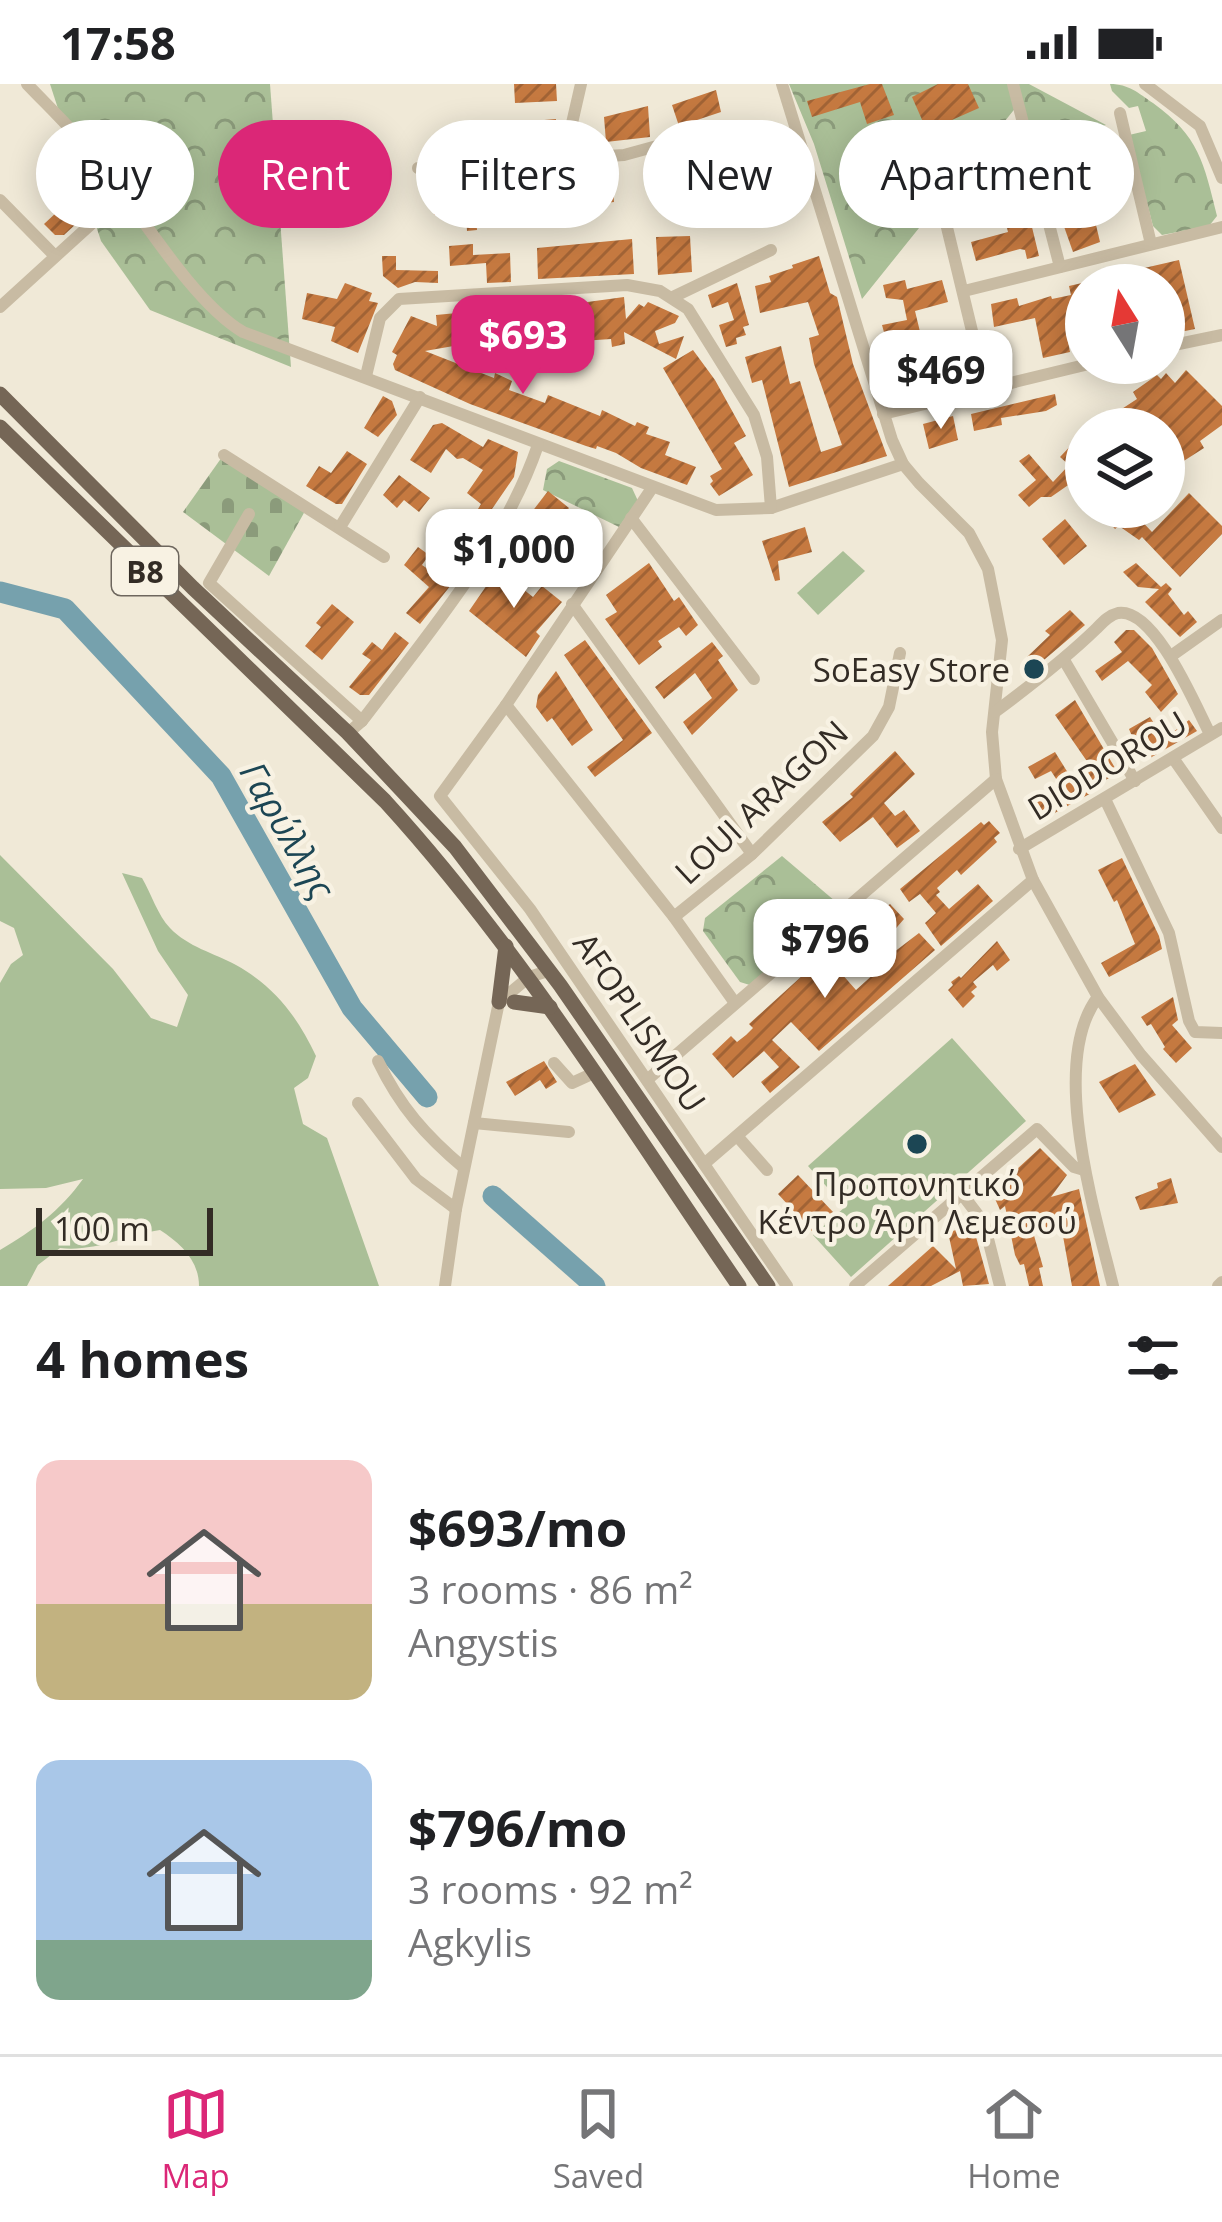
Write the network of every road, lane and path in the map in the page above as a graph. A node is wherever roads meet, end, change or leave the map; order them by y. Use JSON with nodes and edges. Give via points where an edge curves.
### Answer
{"nodes":[{"id":1,"x":27,"y":84,"type":"edge"},
{"id":2,"x":581,"y":84,"type":"edge"},
{"id":3,"x":782,"y":84,"type":"edge"},
{"id":4,"x":1012,"y":84,"type":"edge"},
{"id":5,"x":1144,"y":84,"type":"edge"},
{"id":6,"x":1120,"y":113,"type":"dead end"},
{"id":7,"x":61,"y":120,"type":"edge"},
{"id":8,"x":573,"y":120,"type":"edge"},
{"id":9,"x":1222,"y":178,"type":"edge"},
{"id":10,"x":0,"y":200,"type":"edge"},
{"id":11,"x":1222,"y":227,"type":"edge"},
{"id":12,"x":86,"y":228,"type":"edge"},
{"id":13,"x":149,"y":228,"type":"edge"},
{"id":14,"x":947,"y":228,"type":"edge"},
{"id":15,"x":1151,"y":244,"type":"junction"},
{"id":16,"x":772,"y":250,"type":"dead end"},
{"id":17,"x":55,"y":256,"type":"junction"},
{"id":18,"x":1060,"y":267,"type":"junction"},
{"id":19,"x":964,"y":291,"type":"junction"},
{"id":20,"x":673,"y":297,"type":"junction"},
{"id":21,"x":0,"y":307,"type":"edge"},
{"id":22,"x":1222,"y":335,"type":"edge"},
{"id":23,"x":1185,"y":343,"type":"edge"},
{"id":24,"x":1065,"y":370,"type":"edge"},
{"id":25,"x":366,"y":376,"type":"junction"},
{"id":26,"x":986,"y":389,"type":"junction"},
{"id":27,"x":0,"y":394,"type":"edge"},
{"id":28,"x":420,"y":397,"type":"junction"},
{"id":29,"x":884,"y":414,"type":"junction"},
{"id":30,"x":0,"y":427,"type":"edge"},
{"id":31,"x":538,"y":445,"type":"junction"},
{"id":32,"x":224,"y":455,"type":"dead end"},
{"id":33,"x":903,"y":464,"type":"junction"},
{"id":34,"x":652,"y":488,"type":"junction"},
{"id":35,"x":771,"y":508,"type":"junction"},
{"id":36,"x":249,"y":514,"type":"dead end"},
{"id":37,"x":632,"y":518,"type":"junction"},
{"id":38,"x":340,"y":527,"type":"junction"},
{"id":39,"x":384,"y":557,"type":"dead end"},
{"id":40,"x":572,"y":604,"type":"junction"},
{"id":41,"x":1222,"y":620,"type":"edge"},
{"id":42,"x":900,"y":653,"type":"dead end"},
{"id":43,"x":1171,"y":656,"type":"junction"},
{"id":44,"x":1064,"y":660,"type":"junction"},
{"id":45,"x":754,"y":679,"type":"dead end"},
{"id":46,"x":506,"y":705,"type":"junction"},
{"id":47,"x":994,"y":713,"type":"junction"},
{"id":48,"x":362,"y":721,"type":"junction"},
{"id":49,"x":1216,"y":731,"type":"edge"},
{"id":50,"x":348,"y":734,"type":"junction"},
{"id":51,"x":1173,"y":758,"type":"junction"},
{"id":52,"x":996,"y":779,"type":"junction"},
{"id":53,"x":1135,"y":781,"type":"junction"},
{"id":54,"x":1105,"y":800,"type":"junction"},
{"id":55,"x":1222,"y":828,"type":"edge"},
{"id":56,"x":1019,"y":849,"type":"junction"},
{"id":57,"x":752,"y":854,"type":"junction"},
{"id":58,"x":1033,"y":880,"type":"junction"},
{"id":59,"x":674,"y":917,"type":"junction"},
{"id":60,"x":506,"y":945,"type":"junction"},
{"id":61,"x":548,"y":971,"type":"junction"},
{"id":62,"x":533,"y":982,"type":"junction"},
{"id":63,"x":1098,"y":998,"type":"junction"},
{"id":64,"x":735,"y":1003,"type":"junction"},
{"id":65,"x":503,"y":1007,"type":"junction"},
{"id":66,"x":553,"y":1009,"type":"junction"},
{"id":67,"x":1222,"y":1033,"type":"edge"},
{"id":68,"x":378,"y":1061,"type":"dead end"},
{"id":69,"x":554,"y":1063,"type":"dead end"},
{"id":70,"x":596,"y":1072,"type":"junction"},
{"id":71,"x":647,"y":1080,"type":"junction"},
{"id":72,"x":358,"y":1103,"type":"dead end"},
{"id":73,"x":473,"y":1123,"type":"junction"},
{"id":74,"x":569,"y":1132,"type":"dead end"},
{"id":75,"x":737,"y":1136,"type":"junction"},
{"id":76,"x":1222,"y":1147,"type":"edge"},
{"id":77,"x":704,"y":1165,"type":"junction"},
{"id":78,"x":464,"y":1168,"type":"junction"},
{"id":79,"x":767,"y":1170,"type":"dead end"},
{"id":80,"x":1084,"y":1170,"type":"junction"},
{"id":81,"x":962,"y":1195,"type":"junction"},
{"id":82,"x":456,"y":1209,"type":"junction"},
{"id":83,"x":445,"y":1286,"type":"edge"},
{"id":84,"x":739,"y":1286,"type":"edge"},
{"id":85,"x":768,"y":1286,"type":"edge"},
{"id":86,"x":787,"y":1286,"type":"edge"},
{"id":87,"x":855,"y":1286,"type":"edge"},
{"id":88,"x":1000,"y":1286,"type":"edge"},
{"id":89,"x":1113,"y":1286,"type":"edge"}],
"edges":[{"from":1,"to":7,"type":"street"},
{"from":2,"to":8,"type":"street"},
{"from":3,"to":29,"type":"street"},
{"from":4,"to":18,"type":"street"},
{"from":5,"to":9,"type":"street","via":[[1200,126]]},
{"from":6,"to":15,"type":"street"},
{"from":10,"to":17,"type":"street"},
{"from":11,"to":15,"type":"street"},
{"from":12,"to":17,"type":"street"},
{"from":13,"to":25,"type":"street","via":[[243,332]]},
{"from":14,"to":19,"type":"street"},
{"from":15,"to":18,"type":"street"},
{"from":16,"to":20,"type":"street"},
{"from":17,"to":21,"type":"street"},
{"from":18,"to":19,"type":"street"},
{"from":19,"to":26,"type":"street"},
{"from":20,"to":25,"type":"street","via":[[627,285],[399,299],[380,318]]},
{"from":20,"to":35,"type":"street","via":[[754,415]]},
{"from":22,"to":23,"type":"street"},
{"from":24,"to":26,"type":"street"},
{"from":25,"to":28,"type":"street"},
{"from":26,"to":29,"type":"street"},
{"from":27,"to":50,"type":"main road","number":"B8"},
{"from":28,"to":31,"type":"street"},
{"from":28,"to":38,"type":"street"},
{"from":29,"to":33,"type":"street"},
{"from":30,"to":60,"type":"main road","number":"B8","via":[[385,801]]},
{"from":31,"to":34,"type":"street"},
{"from":31,"to":48,"type":"street","via":[[522,492]]},
{"from":32,"to":38,"type":"street"},
{"from":33,"to":35,"type":"street"},
{"from":33,"to":47,"type":"street","via":[[969,533],[988,569],[1002,640]]},
{"from":34,"to":35,"type":"street","via":[[716,510]]},
{"from":34,"to":37,"type":"street"},
{"from":36,"to":48,"type":"street","via":[[209,583]]},
{"from":37,"to":40,"type":"street"},
{"from":37,"to":45,"type":"street"},
{"from":38,"to":39,"type":"street"},
{"from":40,"to":46,"type":"street"},
{"from":40,"to":57,"type":"street"},
{"from":41,"to":43,"type":"street"},
{"from":42,"to":57,"type":"street","name":"LOUI ARAGON","via":[[889,707],[873,736]]},
{"from":43,"to":44,"type":"street","via":[[1138,618],[1118,613]]},
{"from":43,"to":49,"type":"street"},
{"from":44,"to":47,"type":"street"},
{"from":44,"to":53,"type":"street"},
{"from":46,"to":59,"type":"street"},
{"from":46,"to":71,"type":"street","name":"AFOPLISMOU","via":[[440,796],[530,909]]},
{"from":47,"to":52,"type":"street"},
{"from":48,"to":50,"type":"street"},
{"from":49,"to":51,"type":"street","name":"DIODOROU"},
{"from":50,"to":61,"type":"main road","number":"B8","via":[[455,847]]},
{"from":51,"to":53,"type":"street","name":"DIODOROU"},
{"from":51,"to":55,"type":"street"},
{"from":52,"to":56,"type":"street"},
{"from":52,"to":64,"type":"street"},
{"from":53,"to":54,"type":"street","name":"DIODOROU"},
{"from":54,"to":56,"type":"street","name":"DIODOROU"},
{"from":54,"to":67,"type":"street","via":[[1169,933],[1189,1022],[1195,1032]]},
{"from":56,"to":58,"type":"street"},
{"from":57,"to":59,"type":"street","name":"LOUI ARAGON"},
{"from":58,"to":63,"type":"street"},
{"from":58,"to":75,"type":"street"},
{"from":59,"to":64,"type":"street"},
{"from":60,"to":62,"type":"main road","number":"B8"},
{"from":60,"to":65,"type":"main road"},
{"from":61,"to":62,"type":"street"},
{"from":61,"to":85,"type":"main road","number":"B8"},
{"from":62,"to":65,"type":"street"},
{"from":62,"to":66,"type":"main road","number":"B8"},
{"from":63,"to":76,"type":"street"},
{"from":63,"to":80,"type":"street","via":[[1079,1040]]},
{"from":64,"to":71,"type":"street"},
{"from":65,"to":66,"type":"main road"},
{"from":65,"to":73,"type":"street"},
{"from":66,"to":70,"type":"main road","number":"B8"},
{"from":68,"to":78,"type":"street","via":[[402,1108]]},
{"from":69,"to":70,"type":"street","via":[[572,1084]]},
{"from":70,"to":84,"type":"main road","number":"B8"},
{"from":71,"to":77,"type":"street","name":"AFOPLISMOU"},
{"from":72,"to":82,"type":"street","via":[[416,1179]]},
{"from":73,"to":74,"type":"street"},
{"from":73,"to":78,"type":"street"},
{"from":75,"to":77,"type":"street"},
{"from":75,"to":79,"type":"street"},
{"from":77,"to":86,"type":"street","name":"AFOPLISMOU"},
{"from":78,"to":82,"type":"street"},
{"from":80,"to":81,"type":"street","via":[[1037,1129]]},
{"from":80,"to":89,"type":"street"},
{"from":81,"to":87,"type":"street"},
{"from":81,"to":88,"type":"street","via":[[984,1222]]},
{"from":82,"to":83,"type":"street"}]}
